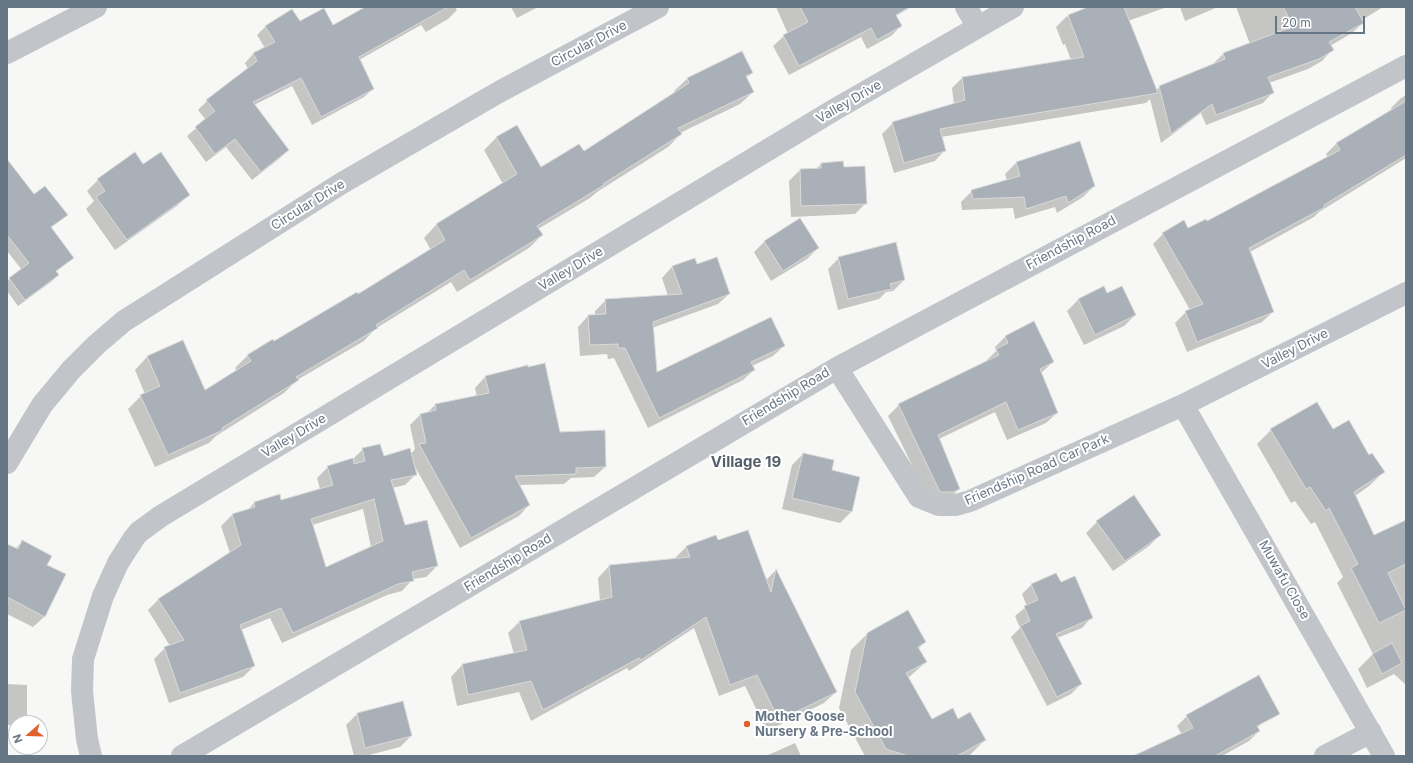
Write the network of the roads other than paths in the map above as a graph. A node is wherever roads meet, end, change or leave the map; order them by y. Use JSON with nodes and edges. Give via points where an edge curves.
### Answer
{"nodes":[{"id":1,"x":96,"y":7,"type":"edge"},
{"id":2,"x":658,"y":7,"type":"edge"},
{"id":3,"x":966,"y":7,"type":"edge"},
{"id":4,"x":1013,"y":7,"type":"edge"},
{"id":5,"x":978,"y":27,"type":"junction"},
{"id":6,"x":7,"y":53,"type":"edge"},
{"id":7,"x":1406,"y":66,"type":"edge"},
{"id":8,"x":1406,"y":293,"type":"edge"},
{"id":9,"x":837,"y":368,"type":"junction"},
{"id":10,"x":1183,"y":405,"type":"junction"},
{"id":11,"x":7,"y":463,"type":"edge"},
{"id":12,"x":1371,"y":732,"type":"junction"},
{"id":13,"x":91,"y":756,"type":"edge"},
{"id":14,"x":182,"y":756,"type":"edge"},
{"id":15,"x":1325,"y":756,"type":"edge"},
{"id":16,"x":1384,"y":756,"type":"edge"}],
"edges":[{"from":1,"to":6,"type":"street"},
{"from":2,"to":11,"type":"street","name":"Circular Drive","via":[[499,92],[342,182],[124,321],[71,370],[42,405]]},
{"from":3,"to":5,"type":"street"},
{"from":4,"to":5,"type":"street","name":"Valley Drive"},
{"from":5,"to":13,"type":"street","name":"Valley Drive","via":[[834,110],[161,516],[139,532],[118,563],[103,596],[83,659],[82,691]]},
{"from":7,"to":9,"type":"street","name":"Friendship Road"},
{"from":8,"to":10,"type":"street","name":"Valley Drive"},
{"from":9,"to":10,"type":"street","name":"Friendship Road Car Park","via":[[919,497],[939,505],[956,505],[970,501]]},
{"from":9,"to":14,"type":"street","name":"Friendship Road"},
{"from":10,"to":12,"type":"street","name":"Muwafu Close"},
{"from":12,"to":15,"type":"street"},
{"from":12,"to":16,"type":"street","name":"Muwafu Close"}]}
